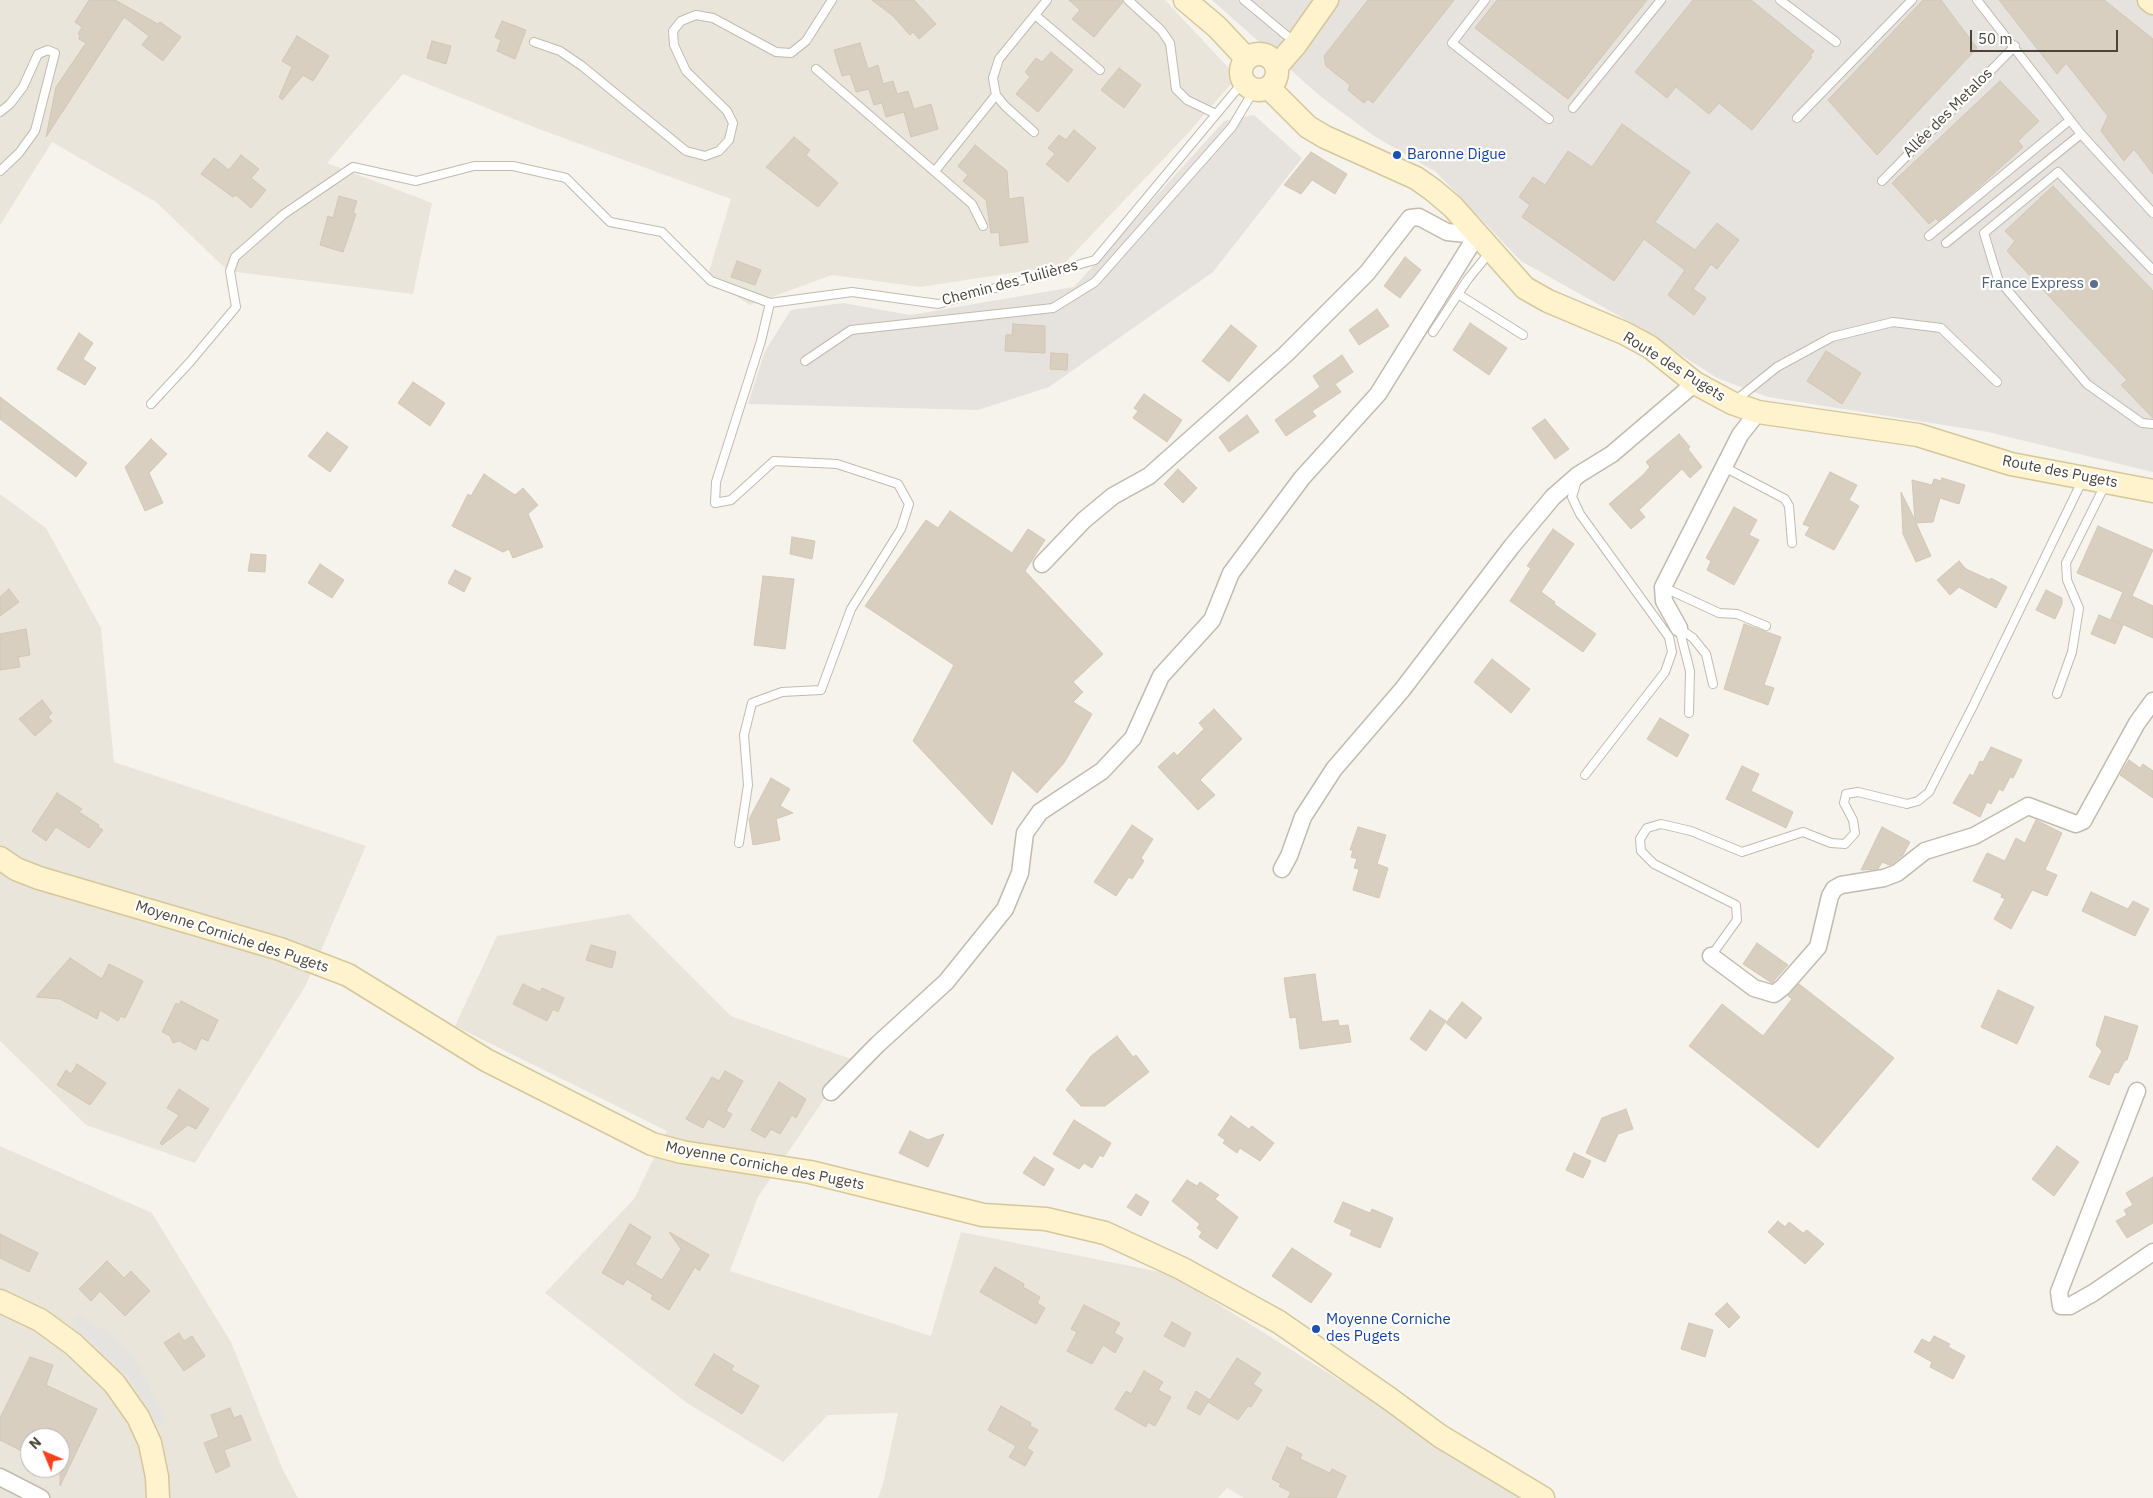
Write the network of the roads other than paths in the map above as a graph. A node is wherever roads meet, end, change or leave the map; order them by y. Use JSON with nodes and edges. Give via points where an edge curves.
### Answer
{"nodes":[{"id":1,"x":832,"y":0,"type":"edge"},
{"id":2,"x":1047,"y":0,"type":"edge"},
{"id":3,"x":1128,"y":0,"type":"edge"},
{"id":4,"x":1185,"y":0,"type":"edge"},
{"id":5,"x":1244,"y":0,"type":"edge"},
{"id":6,"x":1321,"y":0,"type":"edge"},
{"id":7,"x":1327,"y":0,"type":"edge"},
{"id":8,"x":1485,"y":0,"type":"edge"},
{"id":9,"x":1661,"y":0,"type":"edge"},
{"id":10,"x":1780,"y":0,"type":"edge"},
{"id":11,"x":1912,"y":0,"type":"edge"},
{"id":12,"x":1977,"y":0,"type":"edge"},
{"id":13,"x":2149,"y":0,"type":"edge"},
{"id":14,"x":2153,"y":3,"type":"edge"},
{"id":15,"x":1035,"y":15,"type":"junction"},
{"id":16,"x":1286,"y":35,"type":"junction"},
{"id":17,"x":534,"y":42,"type":"dead end"},
{"id":18,"x":1836,"y":42,"type":"dead end"},
{"id":19,"x":2015,"y":46,"type":"junction"},
{"id":20,"x":1262,"y":59,"type":"junction"},
{"id":21,"x":816,"y":69,"type":"dead end"},
{"id":22,"x":1100,"y":70,"type":"dead end"},
{"id":23,"x":1255,"y":87,"type":"junction"},
{"id":24,"x":996,"y":95,"type":"junction"},
{"id":25,"x":1573,"y":108,"type":"dead end"},
{"id":26,"x":0,"y":112,"type":"edge"},
{"id":27,"x":1216,"y":114,"type":"junction"},
{"id":28,"x":1798,"y":118,"type":"dead end"},
{"id":29,"x":1549,"y":119,"type":"dead end"},
{"id":30,"x":2070,"y":120,"type":"junction"},
{"id":31,"x":1034,"y":132,"type":"dead end"},
{"id":32,"x":2081,"y":134,"type":"junction"},
{"id":33,"x":0,"y":171,"type":"edge"},
{"id":34,"x":935,"y":171,"type":"junction"},
{"id":35,"x":1882,"y":181,"type":"dead end"},
{"id":36,"x":2153,"y":213,"type":"edge"},
{"id":37,"x":983,"y":226,"type":"dead end"},
{"id":38,"x":1930,"y":236,"type":"dead end"},
{"id":39,"x":1484,"y":243,"type":"junction"},
{"id":40,"x":1946,"y":243,"type":"dead end"},
{"id":41,"x":2153,"y":270,"type":"edge"},
{"id":42,"x":1458,"y":294,"type":"junction"},
{"id":43,"x":770,"y":302,"type":"junction"},
{"id":44,"x":1433,"y":332,"type":"dead end"},
{"id":45,"x":1523,"y":336,"type":"dead end"},
{"id":46,"x":805,"y":361,"type":"dead end"},
{"id":47,"x":1997,"y":382,"type":"dead end"},
{"id":48,"x":1695,"y":383,"type":"junction"},
{"id":49,"x":1732,"y":403,"type":"junction"},
{"id":50,"x":151,"y":404,"type":"dead end"},
{"id":51,"x":1758,"y":412,"type":"junction"},
{"id":52,"x":2153,"y":424,"type":"edge"},
{"id":53,"x":1724,"y":467,"type":"junction"},
{"id":54,"x":1578,"y":475,"type":"junction"},
{"id":55,"x":2084,"y":477,"type":"junction"},
{"id":56,"x":2107,"y":481,"type":"junction"},
{"id":57,"x":2153,"y":491,"type":"edge"},
{"id":58,"x":1792,"y":543,"type":"dead end"},
{"id":59,"x":1042,"y":564,"type":"dead end"},
{"id":60,"x":1663,"y":587,"type":"junction"},
{"id":61,"x":1766,"y":626,"type":"dead end"},
{"id":62,"x":1679,"y":628,"type":"junction"},
{"id":63,"x":1713,"y":684,"type":"dead end"},
{"id":64,"x":2058,"y":694,"type":"dead end"},
{"id":65,"x":2153,"y":701,"type":"edge"},
{"id":66,"x":1689,"y":713,"type":"dead end"},
{"id":67,"x":1585,"y":775,"type":"dead end"},
{"id":68,"x":739,"y":843,"type":"dead end"},
{"id":69,"x":0,"y":858,"type":"edge"},
{"id":70,"x":1282,"y":869,"type":"dead end"},
{"id":71,"x":1711,"y":956,"type":"joint"},
{"id":72,"x":2137,"y":1091,"type":"dead end"},
{"id":73,"x":831,"y":1092,"type":"dead end"},
{"id":74,"x":2153,"y":1252,"type":"edge"},
{"id":75,"x":0,"y":1301,"type":"edge"},
{"id":76,"x":150,"y":1443,"type":"junction"},
{"id":77,"x":0,"y":1477,"type":"edge"},
{"id":78,"x":41,"y":1498,"type":"edge"},
{"id":79,"x":158,"y":1498,"type":"edge"},
{"id":80,"x":174,"y":1498,"type":"edge"},
{"id":81,"x":1543,"y":1498,"type":"edge"}],
"edges":[{"from":1,"to":17,"type":"lane","via":[[806,41],[791,53],[776,52],[713,18],[696,15],[681,21],[673,31],[674,45],[686,72],[727,111],[733,123],[729,140],[719,150],[705,156],[686,151],[560,51]]},
{"from":2,"to":15,"type":"lane"},
{"from":3,"to":27,"type":"lane","via":[[1161,30],[1170,43],[1176,90],[1187,100]]},
{"from":4,"to":20,"type":"street"},
{"from":5,"to":16,"type":"lane"},
{"from":6,"to":16,"type":"street"},
{"from":7,"to":20,"type":"street","via":[[1296,44]]},
{"from":8,"to":29,"type":"lane","via":[[1452,43]]},
{"from":9,"to":25,"type":"lane"},
{"from":10,"to":18,"type":"lane"},
{"from":11,"to":28,"type":"lane"},
{"from":12,"to":19,"type":"lane"},
{"from":13,"to":14,"type":"street"},
{"from":15,"to":22,"type":"lane"},
{"from":15,"to":24,"type":"lane","via":[[999,59],[993,78]]},
{"from":16,"to":20,"type":"street"},
{"from":19,"to":30,"type":"lane"},
{"from":19,"to":35,"type":"lane","name":"Allée des Metalos"},
{"from":20,"to":23,"type":"street","via":[[1241,70]]},
{"from":20,"to":23,"type":"street","via":[[1277,78]]},
{"from":21,"to":34,"type":"lane"},
{"from":23,"to":27,"type":"lane","name":"Chemin des Tuilières"},
{"from":23,"to":39,"type":"street","name":"Route des Pugets","via":[[1325,137],[1416,178],[1453,208]]},
{"from":23,"to":46,"type":"lane","via":[[1232,127],[1095,282],[1053,308],[851,330]]},
{"from":24,"to":31,"type":"lane"},
{"from":24,"to":34,"type":"lane"},
{"from":26,"to":33,"type":"lane","via":[[23,87],[38,54],[48,50],[54,53],[35,130],[19,153]]},
{"from":27,"to":43,"type":"lane","name":"Chemin des Tuilières","via":[[1095,260],[938,304],[852,292]]},
{"from":30,"to":32,"type":"lane"},
{"from":30,"to":38,"type":"lane"},
{"from":32,"to":36,"type":"lane"},
{"from":32,"to":40,"type":"lane"},
{"from":34,"to":37,"type":"lane","via":[[972,204]]},
{"from":39,"to":42,"type":"lane"},
{"from":39,"to":48,"type":"street","name":"Route des Pugets","via":[[1525,288],[1650,347]]},
{"from":39,"to":59,"type":"street","via":[[1447,232],[1419,217],[1410,218],[1367,273],[1286,354],[1149,476],[1112,496],[1084,520]]},
{"from":39,"to":73,"type":"street","via":[[1378,394],[1302,478],[1231,573],[1212,620],[1161,676],[1133,738],[1102,771],[1040,812],[1025,833],[1020,873],[1005,909],[946,982]]},
{"from":41,"to":52,"type":"lane","via":[[2058,172],[1984,233],[1998,279],[2087,384],[2142,423]]},
{"from":42,"to":44,"type":"lane"},
{"from":42,"to":45,"type":"lane"},
{"from":43,"to":50,"type":"lane","name":"Chemin des Tuilières","via":[[711,281],[662,232],[610,222],[566,178],[513,166],[474,166],[416,181],[353,168],[284,214],[235,257],[230,271],[236,307]]},
{"from":43,"to":68,"type":"lane","via":[[716,482],[715,503],[731,500],[774,461],[837,464],[898,484],[909,504],[901,529],[851,609],[821,690],[782,692],[752,703],[744,735],[748,785]]},
{"from":47,"to":49,"type":"lane","via":[[1941,328],[1892,322],[1832,336],[1777,367]]},
{"from":48,"to":49,"type":"street","name":"Route des Pugets"},
{"from":48,"to":54,"type":"street","via":[[1612,454]]},
{"from":49,"to":51,"type":"street","name":"Route des Pugets"},
{"from":51,"to":53,"type":"street","via":[[1740,435]]},
{"from":51,"to":55,"type":"street","name":"Route des Pugets","via":[[1918,434],[2011,464]]},
{"from":53,"to":58,"type":"lane","via":[[1785,499],[1789,506]]},
{"from":53,"to":60,"type":"street"},
{"from":54,"to":67,"type":"lane","via":[[1572,497],[1580,514],[1669,637],[1672,652],[1665,672]]},
{"from":54,"to":70,"type":"street","via":[[1547,504],[1402,690],[1334,769],[1303,817]]},
{"from":55,"to":56,"type":"street","name":"Route des Pugets"},
{"from":55,"to":71,"type":"lane","via":[[1968,714],[1928,792],[1918,801],[1907,804],[1858,792],[1846,794],[1844,802],[1855,833],[1845,844],[1831,843],[1803,832],[1742,852],[1691,831],[1661,824],[1647,828],[1640,839],[1641,851],[1654,864],[1736,906],[1737,920]]},
{"from":56,"to":57,"type":"street","name":"Route des Pugets"},
{"from":56,"to":64,"type":"lane","via":[[2066,563],[2067,580],[2079,608],[2072,652]]},
{"from":60,"to":61,"type":"lane","via":[[1720,614],[1737,614]]},
{"from":60,"to":62,"type":"street","via":[[1664,601]]},
{"from":62,"to":63,"type":"lane","via":[[1693,638],[1706,654]]},
{"from":62,"to":66,"type":"lane","via":[[1690,670]]},
{"from":65,"to":71,"type":"street","via":[[2137,723],[2083,821],[2076,824],[2028,806],[1974,836],[1924,850],[1897,873],[1841,885],[1830,896],[1818,948],[1774,994],[1754,988]]},
{"from":69,"to":81,"type":"street","name":"Moyenne Corniche des Pugets","via":[[16,869],[40,878],[280,949],[348,975],[486,1060],[652,1144],[682,1152],[810,1172],[983,1215],[1046,1219],[1105,1233],[1181,1268],[1280,1322],[1440,1436]]},
{"from":72,"to":74,"type":"street","via":[[2059,1292],[2061,1306],[2070,1306]]},
{"from":75,"to":76,"type":"street","via":[[40,1320],[95,1363],[129,1402]]},
{"from":76,"to":79,"type":"street"},
{"from":76,"to":80,"type":"street","via":[[163,1461]]},
{"from":77,"to":78,"type":"street"}]}
